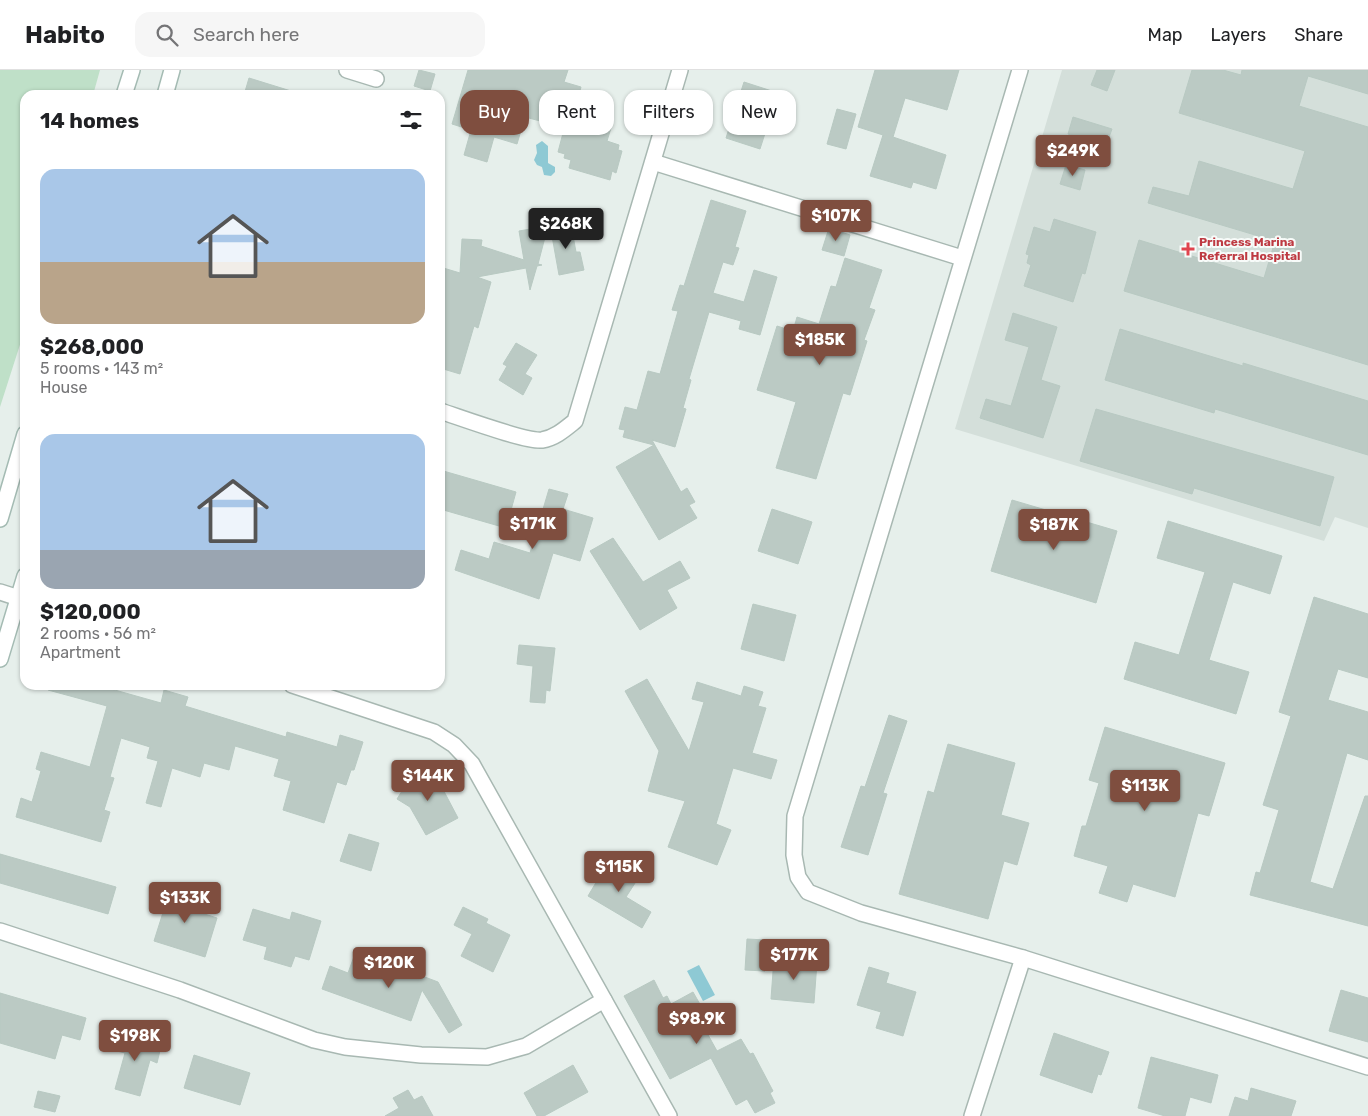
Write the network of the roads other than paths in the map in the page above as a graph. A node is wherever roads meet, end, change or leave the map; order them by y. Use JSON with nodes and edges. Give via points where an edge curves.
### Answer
{"nodes":[{"id":1,"x":132,"y":70,"type":"edge"},
{"id":2,"x":172,"y":70,"type":"edge"},
{"id":3,"x":347,"y":70,"type":"edge"},
{"id":4,"x":680,"y":70,"type":"edge"},
{"id":5,"x":1020,"y":70,"type":"edge"},
{"id":6,"x":376,"y":79,"type":"dead end"},
{"id":7,"x":126,"y":90,"type":"edge"},
{"id":8,"x":166,"y":90,"type":"edge"},
{"id":9,"x":652,"y":162,"type":"junction"},
{"id":10,"x":962,"y":258,"type":"junction"},
{"id":11,"x":445,"y":413,"type":"edge"},
{"id":12,"x":20,"y":451,"type":"edge"},
{"id":13,"x":0,"y":519,"type":"edge"},
{"id":14,"x":0,"y":592,"type":"edge"},
{"id":15,"x":20,"y":598,"type":"edge"},
{"id":16,"x":20,"y":604,"type":"edge"},
{"id":17,"x":0,"y":659,"type":"edge"},
{"id":18,"x":308,"y":690,"type":"edge"},
{"id":19,"x":0,"y":931,"type":"edge"},
{"id":20,"x":1022,"y":958,"type":"junction"},
{"id":21,"x":604,"y":1000,"type":"junction"},
{"id":22,"x":1368,"y":1067,"type":"edge"},
{"id":23,"x":669,"y":1116,"type":"edge"},
{"id":24,"x":972,"y":1116,"type":"edge"}],
"edges":[{"from":1,"to":7,"type":"street"},
{"from":2,"to":8,"type":"street"},
{"from":3,"to":6,"type":"street"},
{"from":4,"to":9,"type":"street"},
{"from":5,"to":10,"type":"street"},
{"from":9,"to":10,"type":"street"},
{"from":9,"to":11,"type":"street","via":[[575,421],[560,433],[540,440]]},
{"from":10,"to":20,"type":"street","via":[[796,816],[794,854],[798,877],[808,892],[861,914]]},
{"from":12,"to":13,"type":"street"},
{"from":14,"to":15,"type":"street"},
{"from":16,"to":17,"type":"street"},
{"from":18,"to":21,"type":"street","via":[[434,732],[472,764]]},
{"from":19,"to":21,"type":"street","via":[[180,990],[314,1040],[421,1056],[487,1056],[526,1046]]},
{"from":20,"to":22,"type":"street"},
{"from":20,"to":24,"type":"street"},
{"from":21,"to":23,"type":"street"}]}
